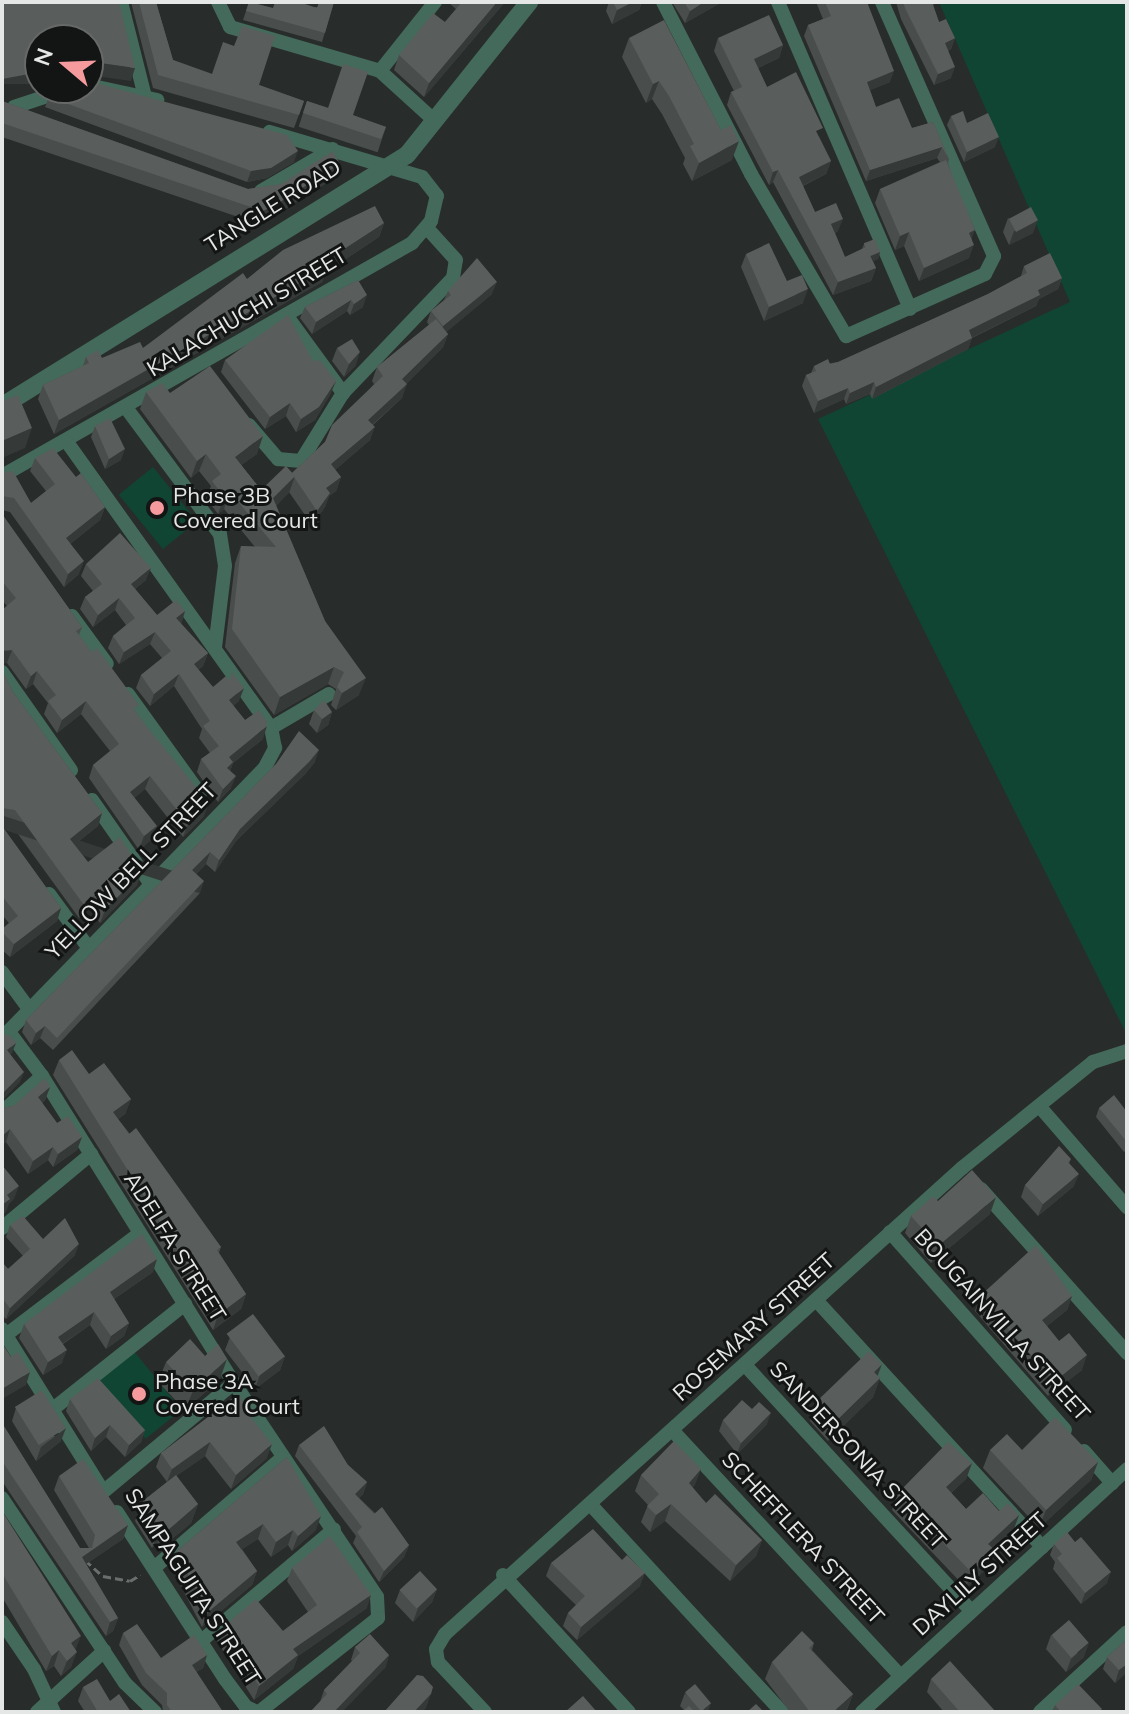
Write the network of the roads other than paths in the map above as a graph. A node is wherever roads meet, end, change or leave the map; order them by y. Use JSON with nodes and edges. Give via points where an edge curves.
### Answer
{"nodes":[{"id":1,"x":121,"y":2,"type":"edge"},
{"id":2,"x":218,"y":2,"type":"edge"},
{"id":3,"x":435,"y":2,"type":"edge"},
{"id":4,"x":529,"y":2,"type":"edge"},
{"id":5,"x":663,"y":2,"type":"edge"},
{"id":6,"x":778,"y":2,"type":"edge"},
{"id":7,"x":882,"y":2,"type":"edge"},
{"id":8,"x":380,"y":71,"type":"junction"},
{"id":9,"x":104,"y":88,"type":"edge"},
{"id":10,"x":145,"y":97,"type":"junction"},
{"id":11,"x":8,"y":104,"type":"edge"},
{"id":12,"x":174,"y":105,"type":"edge"},
{"id":13,"x":40,"y":117,"type":"edge"},
{"id":14,"x":435,"y":121,"type":"junction"},
{"id":15,"x":261,"y":129,"type":"edge"},
{"id":16,"x":333,"y":149,"type":"junction"},
{"id":17,"x":386,"y":166,"type":"junction"},
{"id":18,"x":246,"y":192,"type":"edge"},
{"id":19,"x":427,"y":228,"type":"junction"},
{"id":20,"x":910,"y":309,"type":"junction"},
{"id":21,"x":286,"y":315,"type":"junction"},
{"id":22,"x":343,"y":393,"type":"junction"},
{"id":23,"x":2,"y":406,"type":"edge"},
{"id":24,"x":127,"y":409,"type":"junction"},
{"id":25,"x":237,"y":410,"type":"edge"},
{"id":26,"x":67,"y":442,"type":"junction"},
{"id":27,"x":2,"y":476,"type":"edge"},
{"id":28,"x":67,"y":608,"type":"edge"},
{"id":29,"x":215,"y":648,"type":"junction"},
{"id":30,"x":2,"y":672,"type":"edge"},
{"id":31,"x":113,"y":673,"type":"edge"},
{"id":32,"x":122,"y":685,"type":"edge"},
{"id":33,"x":329,"y":694,"type":"dead end"},
{"id":34,"x":271,"y":728,"type":"junction"},
{"id":35,"x":215,"y":814,"type":"junction"},
{"id":36,"x":36,"y":876,"type":"edge"},
{"id":37,"x":150,"y":883,"type":"junction"},
{"id":38,"x":88,"y":947,"type":"junction"},
{"id":39,"x":2,"y":972,"type":"edge"},
{"id":40,"x":29,"y":1009,"type":"junction"},
{"id":41,"x":5,"y":1035,"type":"edge"},
{"id":42,"x":1127,"y":1051,"type":"edge"},
{"id":43,"x":42,"y":1076,"type":"junction"},
{"id":44,"x":1040,"y":1107,"type":"junction"},
{"id":45,"x":2,"y":1112,"type":"edge"},
{"id":46,"x":91,"y":1154,"type":"junction"},
{"id":47,"x":962,"y":1168,"type":"junction"},
{"id":48,"x":1127,"y":1207,"type":"edge"},
{"id":49,"x":2,"y":1228,"type":"edge"},
{"id":50,"x":890,"y":1232,"type":"junction"},
{"id":51,"x":140,"y":1233,"type":"junction"},
{"id":52,"x":816,"y":1300,"type":"junction"},
{"id":53,"x":185,"y":1304,"type":"junction"},
{"id":54,"x":4,"y":1332,"type":"edge"},
{"id":55,"x":1127,"y":1353,"type":"edge"},
{"id":56,"x":745,"y":1365,"type":"junction"},
{"id":57,"x":234,"y":1383,"type":"junction"},
{"id":58,"x":53,"y":1409,"type":"junction"},
{"id":59,"x":673,"y":1431,"type":"junction"},
{"id":60,"x":282,"y":1458,"type":"junction"},
{"id":61,"x":1127,"y":1469,"type":"edge"},
{"id":62,"x":1112,"y":1483,"type":"junction"},
{"id":63,"x":103,"y":1492,"type":"junction"},
{"id":64,"x":2,"y":1498,"type":"edge"},
{"id":65,"x":590,"y":1504,"type":"junction"},
{"id":66,"x":334,"y":1529,"type":"junction"},
{"id":67,"x":1042,"y":1547,"type":"junction"},
{"id":68,"x":154,"y":1568,"type":"junction"},
{"id":69,"x":503,"y":1575,"type":"junction"},
{"id":70,"x":971,"y":1611,"type":"junction"},
{"id":71,"x":3,"y":1624,"type":"edge"},
{"id":72,"x":1127,"y":1632,"type":"edge"},
{"id":73,"x":200,"y":1642,"type":"junction"},
{"id":74,"x":104,"y":1651,"type":"junction"},
{"id":75,"x":901,"y":1676,"type":"junction"},
{"id":76,"x":46,"y":1709,"type":"edge"},
{"id":77,"x":254,"y":1710,"type":"edge"},
{"id":78,"x":155,"y":1712,"type":"edge"},
{"id":79,"x":485,"y":1712,"type":"edge"},
{"id":80,"x":629,"y":1712,"type":"edge"},
{"id":81,"x":782,"y":1712,"type":"edge"},
{"id":82,"x":862,"y":1712,"type":"edge"},
{"id":83,"x":1040,"y":1712,"type":"edge"}],
"edges":[{"from":1,"to":10,"type":"street"},
{"from":2,"to":8,"type":"street","via":[[230,27]]},
{"from":3,"to":8,"type":"street"},
{"from":4,"to":14,"type":"street","name":"TANGLE ROAD"},
{"from":5,"to":20,"type":"street","via":[[751,174],[841,330],[853,336]]},
{"from":6,"to":20,"type":"street"},
{"from":7,"to":20,"type":"street","via":[[994,256],[985,274]]},
{"from":8,"to":14,"type":"street"},
{"from":9,"to":10,"type":"street"},
{"from":10,"to":12,"type":"street"},
{"from":11,"to":13,"type":"street"},
{"from":14,"to":17,"type":"street","name":"TANGLE ROAD","via":[[407,155]]},
{"from":15,"to":16,"type":"street"},
{"from":16,"to":17,"type":"street"},
{"from":16,"to":18,"type":"street","via":[[271,188]]},
{"from":17,"to":19,"type":"street","via":[[412,172],[432,185],[436,208]]},
{"from":17,"to":23,"type":"street","name":"TANGLE ROAD"},
{"from":19,"to":21,"type":"street","name":"KALACHUCHI STREET","via":[[412,243]]},
{"from":19,"to":22,"type":"street","via":[[450,250],[456,273]]},
{"from":21,"to":22,"type":"street"},
{"from":21,"to":24,"type":"street","name":"KALACHUCHI STREET","via":[[206,370]]},
{"from":22,"to":25,"type":"street","via":[[295,464],[278,459]]},
{"from":24,"to":26,"type":"street","name":"KALACHUCHI STREET"},
{"from":24,"to":29,"type":"street","via":[[220,534],[225,566]]},
{"from":26,"to":27,"type":"street","name":"KALACHUCHI STREET"},
{"from":26,"to":29,"type":"street"},
{"from":28,"to":31,"type":"street"},
{"from":29,"to":34,"type":"street"},
{"from":30,"to":37,"type":"street"},
{"from":32,"to":35,"type":"street"},
{"from":33,"to":34,"type":"street"},
{"from":34,"to":35,"type":"street","name":"YELLOW BELL STREET","via":[[275,748],[264,769]]},
{"from":35,"to":37,"type":"street","name":"YELLOW BELL STREET"},
{"from":36,"to":38,"type":"street"},
{"from":37,"to":38,"type":"street","name":"YELLOW BELL STREET"},
{"from":38,"to":40,"type":"street","name":"YELLOW BELL STREET"},
{"from":39,"to":40,"type":"street"},
{"from":40,"to":41,"type":"street","name":"YELLOW BELL STREET"},
{"from":41,"to":43,"type":"street","name":"ADELFA STREET"},
{"from":42,"to":44,"type":"street","name":"ROSEMARY STREET","via":[[1093,1062]]},
{"from":43,"to":45,"type":"street"},
{"from":43,"to":46,"type":"street","name":"ADELFA STREET"},
{"from":44,"to":47,"type":"street","name":"ROSEMARY STREET"},
{"from":44,"to":48,"type":"street"},
{"from":46,"to":49,"type":"street"},
{"from":46,"to":51,"type":"street","name":"ADELFA STREET"},
{"from":47,"to":50,"type":"street","name":"ROSEMARY STREET"},
{"from":47,"to":55,"type":"street"},
{"from":50,"to":52,"type":"street","name":"ROSEMARY STREET"},
{"from":50,"to":62,"type":"street","name":"BOUGAINVILLA STREET"},
{"from":51,"to":53,"type":"street","name":"ADELFA STREET"},
{"from":51,"to":54,"type":"street"},
{"from":52,"to":56,"type":"street","name":"ROSEMARY STREET"},
{"from":52,"to":67,"type":"street"},
{"from":53,"to":57,"type":"street","name":"ADELFA STREET"},
{"from":53,"to":58,"type":"street"},
{"from":54,"to":58,"type":"street","name":"SAMPAGUITA STREET"},
{"from":56,"to":59,"type":"street","name":"ROSEMARY STREET"},
{"from":56,"to":70,"type":"street","name":"SANDERSONIA STREET"},
{"from":57,"to":60,"type":"street","name":"ADELFA STREET"},
{"from":57,"to":63,"type":"street"},
{"from":58,"to":63,"type":"street","name":"SAMPAGUITA STREET"},
{"from":59,"to":65,"type":"street","name":"ROSEMARY STREET"},
{"from":59,"to":75,"type":"street","name":"SCHEFFLERA STREET"},
{"from":60,"to":66,"type":"street","name":"ADELFA STREET"},
{"from":60,"to":68,"type":"street"},
{"from":61,"to":62,"type":"street","name":"DAYLILY STREET"},
{"from":62,"to":67,"type":"street","name":"DAYLILY STREET"},
{"from":63,"to":68,"type":"street","name":"SAMPAGUITA STREET"},
{"from":64,"to":74,"type":"street"},
{"from":65,"to":69,"type":"street","name":"ROSEMARY STREET"},
{"from":65,"to":81,"type":"street"},
{"from":66,"to":73,"type":"street"},
{"from":66,"to":77,"type":"street","name":"ADELFA STREET","via":[[381,1607],[378,1618]]},
{"from":67,"to":70,"type":"street","name":"DAYLILY STREET"},
{"from":68,"to":73,"type":"street","name":"SAMPAGUITA STREET"},
{"from":69,"to":79,"type":"street","name":"ROSEMARY STREET","via":[[436,1649],[438,1662]]},
{"from":69,"to":80,"type":"street"},
{"from":70,"to":75,"type":"street","name":"DAYLILY STREET"},
{"from":71,"to":76,"type":"street","via":[[34,1669]]},
{"from":72,"to":83,"type":"street"},
{"from":73,"to":77,"type":"street","name":"SAMPAGUITA STREET"},
{"from":74,"to":76,"type":"street"},
{"from":74,"to":78,"type":"street"},
{"from":75,"to":82,"type":"street","name":"DAYLILY STREET"}]}
